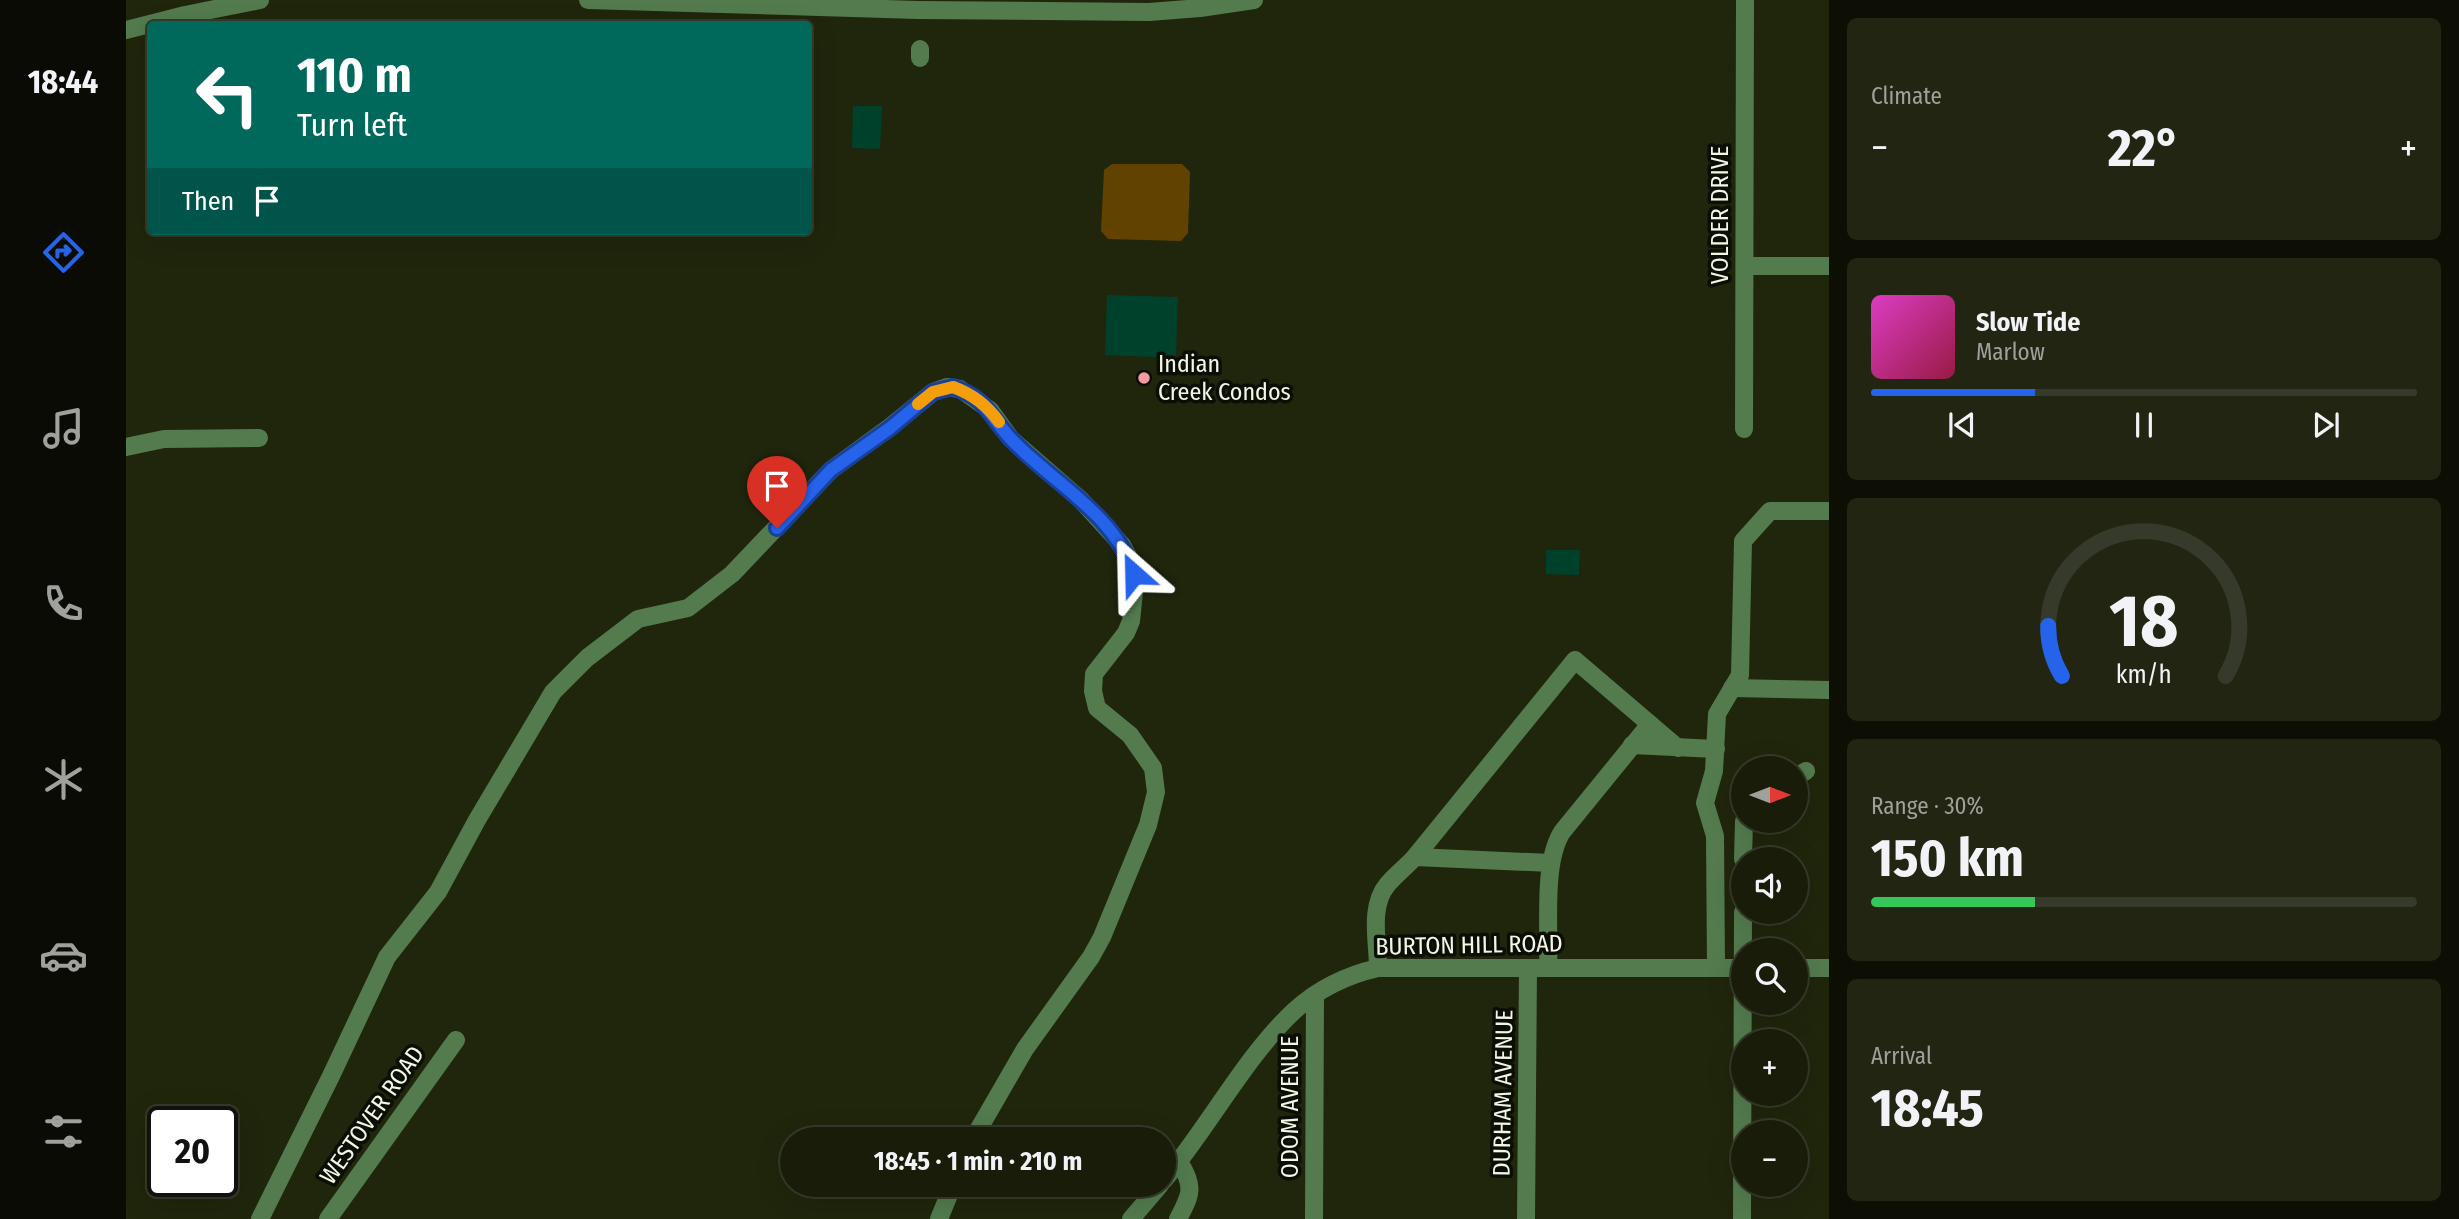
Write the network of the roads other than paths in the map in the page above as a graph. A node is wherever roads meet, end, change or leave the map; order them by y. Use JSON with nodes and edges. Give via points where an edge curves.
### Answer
{"nodes":[{"id":1,"x":260,"y":0,"type":"edge"},
{"id":2,"x":588,"y":0,"type":"edge"},
{"id":3,"x":1254,"y":0,"type":"edge"},
{"id":4,"x":1745,"y":0,"type":"edge"},
{"id":5,"x":161,"y":21,"type":"edge"},
{"id":6,"x":147,"y":25,"type":"edge"},
{"id":7,"x":126,"y":30,"type":"edge"},
{"id":8,"x":1745,"y":266,"type":"junction"},
{"id":9,"x":1829,"y":267,"type":"edge"},
{"id":10,"x":1744,"y":429,"type":"dead end"},
{"id":11,"x":259,"y":438,"type":"dead end"},
{"id":12,"x":126,"y":447,"type":"edge"},
{"id":13,"x":1829,"y":511,"type":"edge"},
{"id":14,"x":1732,"y":688,"type":"junction"},
{"id":15,"x":1829,"y":690,"type":"edge"},
{"id":16,"x":1650,"y":723,"type":"junction"},
{"id":17,"x":1632,"y":745,"type":"junction"},
{"id":18,"x":1678,"y":748,"type":"junction"},
{"id":19,"x":1716,"y":749,"type":"junction"},
{"id":20,"x":1415,"y":857,"type":"junction"},
{"id":21,"x":1550,"y":863,"type":"junction"},
{"id":22,"x":1716,"y":967,"type":"junction"},
{"id":23,"x":1378,"y":968,"type":"junction"},
{"id":24,"x":1528,"y":968,"type":"junction"},
{"id":25,"x":1548,"y":968,"type":"junction"},
{"id":26,"x":1731,"y":968,"type":"edge"},
{"id":27,"x":1808,"y":968,"type":"edge"},
{"id":28,"x":1829,"y":968,"type":"edge"},
{"id":29,"x":1315,"y":995,"type":"junction"},
{"id":30,"x":1743,"y":1015,"type":"edge"},
{"id":31,"x":456,"y":1040,"type":"dead end"},
{"id":32,"x":980,"y":1127,"type":"edge"},
{"id":33,"x":1180,"y":1162,"type":"junction"},
{"id":34,"x":1176,"y":1166,"type":"edge"},
{"id":35,"x":948,"y":1197,"type":"edge"},
{"id":36,"x":1150,"y":1197,"type":"edge"},
{"id":37,"x":260,"y":1219,"type":"edge"},
{"id":38,"x":328,"y":1219,"type":"edge"},
{"id":39,"x":939,"y":1219,"type":"edge"},
{"id":40,"x":1131,"y":1219,"type":"edge"},
{"id":41,"x":1178,"y":1219,"type":"edge"},
{"id":42,"x":1314,"y":1219,"type":"edge"},
{"id":43,"x":1526,"y":1219,"type":"edge"},
{"id":44,"x":1742,"y":1219,"type":"edge"}],
"edges":[{"from":1,"to":5,"type":"street"},
{"from":2,"to":3,"type":"street","via":[[1149,12]]},
{"from":4,"to":8,"type":"street","name":"VOLDER DRIVE"},
{"from":6,"to":7,"type":"street"},
{"from":8,"to":9,"type":"street"},
{"from":8,"to":10,"type":"street","name":"VOLDER DRIVE"},
{"from":11,"to":12,"type":"street","via":[[164,439]]},
{"from":13,"to":14,"type":"street","via":[[1770,511],[1743,541],[1740,675]]},
{"from":14,"to":15,"type":"street"},
{"from":14,"to":19,"type":"street","via":[[1717,714]]},
{"from":16,"to":17,"type":"street"},
{"from":16,"to":18,"type":"street"},
{"from":16,"to":20,"type":"street","via":[[1575,660]]},
{"from":17,"to":18,"type":"street"},
{"from":17,"to":21,"type":"street","via":[[1562,832]]},
{"from":18,"to":19,"type":"street"},
{"from":19,"to":22,"type":"street","via":[[1705,803],[1715,836]]},
{"from":20,"to":21,"type":"street"},
{"from":20,"to":23,"type":"street","via":[[1379,899]]},
{"from":21,"to":25,"type":"street"},
{"from":22,"to":25,"type":"street","name":"BURTON HILL ROAD"},
{"from":22,"to":26,"type":"street","name":"BURTON HILL ROAD"},
{"from":23,"to":24,"type":"street","name":"BURTON HILL ROAD"},
{"from":23,"to":29,"type":"street","name":"BURTON HILL ROAD","via":[[1357,973]]},
{"from":24,"to":25,"type":"street","name":"BURTON HILL ROAD"},
{"from":24,"to":43,"type":"street","name":"DURHAM AVENUE"},
{"from":27,"to":28,"type":"street"},
{"from":29,"to":33,"type":"street","name":"BURTON HILL ROAD","via":[[1263,1046]]},
{"from":29,"to":42,"type":"street","name":"ODOM AVENUE"},
{"from":30,"to":44,"type":"street"},
{"from":31,"to":38,"type":"street","name":"WESTOVER ROAD"},
{"from":32,"to":37,"type":"street","via":[[1025,1049],[1102,937],[1148,825],[1156,785],[1153,768],[1130,735],[1097,708],[1093,691],[1094,674],[1131,621],[1135,582],[1122,545],[1081,500],[1010,439],[990,410],[960,389],[947,387],[933,392],[831,470],[732,574],[695,604],[638,619],[560,683],[438,892],[387,957]]},
{"from":33,"to":34,"type":"street","name":"BURTON HILL ROAD"},
{"from":33,"to":41,"type":"street","via":[[1190,1177],[1190,1198]]},
{"from":35,"to":39,"type":"street"},
{"from":36,"to":40,"type":"street"}]}
